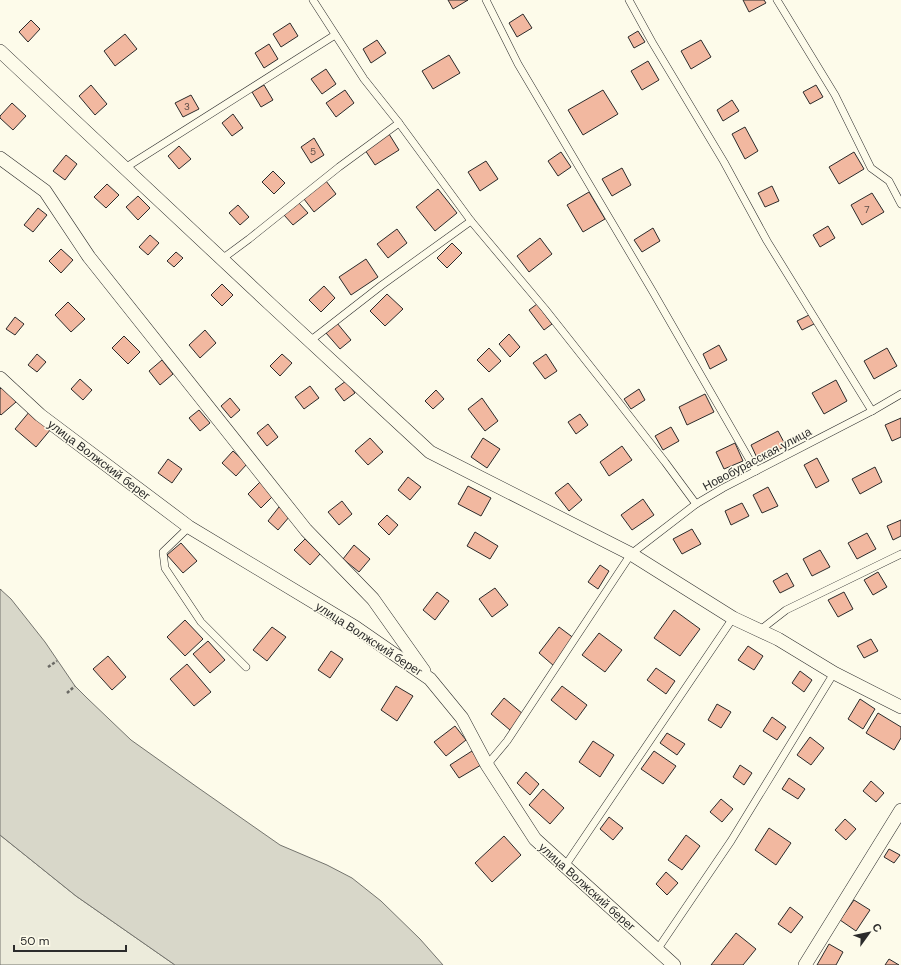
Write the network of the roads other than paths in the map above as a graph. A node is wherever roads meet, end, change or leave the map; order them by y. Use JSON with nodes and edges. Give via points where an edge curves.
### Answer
{"nodes":[{"id":1,"x":313,"y":0,"type":"edge"},
{"id":2,"x":486,"y":0,"type":"edge"},
{"id":3,"x":629,"y":0,"type":"edge"},
{"id":4,"x":777,"y":0,"type":"edge"},
{"id":5,"x":336,"y":35,"type":"junction"},
{"id":6,"x":0,"y":51,"type":"edge"},
{"id":7,"x":399,"y":123,"type":"junction"},
{"id":8,"x":0,"y":158,"type":"edge"},
{"id":9,"x":125,"y":168,"type":"junction"},
{"id":10,"x":901,"y":204,"type":"edge"},
{"id":11,"x":471,"y":221,"type":"junction"},
{"id":12,"x":222,"y":259,"type":"junction"},
{"id":13,"x":310,"y":341,"type":"junction"},
{"id":14,"x":0,"y":378,"type":"edge"},
{"id":15,"x":901,"y":394,"type":"edge"},
{"id":16,"x":872,"y":410,"type":"junction"},
{"id":17,"x":756,"y":471,"type":"junction"},
{"id":18,"x":696,"y":504,"type":"junction"},
{"id":19,"x":189,"y":527,"type":"junction"},
{"id":20,"x":631,"y":554,"type":"junction"},
{"id":21,"x":901,"y":554,"type":"edge"},
{"id":22,"x":733,"y":618,"type":"junction"},
{"id":23,"x":759,"y":631,"type":"junction"},
{"id":24,"x":246,"y":667,"type":"dead end"},
{"id":25,"x":834,"y":673,"type":"junction"},
{"id":26,"x":430,"y":679,"type":"junction"},
{"id":27,"x":900,"y":705,"type":"edge"},
{"id":28,"x":487,"y":765,"type":"junction"},
{"id":29,"x":901,"y":810,"type":"edge"},
{"id":30,"x":565,"y":866,"type":"junction"},
{"id":31,"x":658,"y":950,"type":"junction"},
{"id":32,"x":674,"y":965,"type":"edge"},
{"id":33,"x":805,"y":965,"type":"edge"}],
"edges":[{"from":1,"to":5,"type":"lane"},
{"from":2,"to":17,"type":"lane","via":[[518,64]]},
{"from":3,"to":16,"type":"lane","via":[[767,241]]},
{"from":4,"to":10,"type":"lane","via":[[835,95],[871,168],[889,181]]},
{"from":5,"to":7,"type":"lane","via":[[364,79]]},
{"from":5,"to":9,"type":"lane"},
{"from":6,"to":9,"type":"street"},
{"from":7,"to":11,"type":"lane"},
{"from":7,"to":12,"type":"lane"},
{"from":8,"to":26,"type":"street","via":[[45,191],[89,257],[306,530],[373,599]]},
{"from":9,"to":12,"type":"street"},
{"from":11,"to":13,"type":"lane"},
{"from":11,"to":18,"type":"lane","via":[[545,309]]},
{"from":12,"to":13,"type":"street"},
{"from":13,"to":20,"type":"street","via":[[430,452]]},
{"from":14,"to":19,"type":"street","name":"улица Волжский берег","via":[[40,415]]},
{"from":15,"to":16,"type":"lane","name":"Новобурасская улица"},
{"from":16,"to":17,"type":"lane","name":"Новобурасская улица"},
{"from":17,"to":18,"type":"lane","name":"Новобурасская улица"},
{"from":18,"to":20,"type":"lane","name":"Новобурасская улица"},
{"from":19,"to":24,"type":"lane","via":[[163,552],[165,568],[201,622]]},
{"from":19,"to":26,"type":"street","name":"улица Волжский берег","via":[[355,627]]},
{"from":20,"to":22,"type":"street"},
{"from":20,"to":28,"type":"lane","name":"Новобурасская улица","via":[[507,741]]},
{"from":21,"to":23,"type":"lane","via":[[786,610]]},
{"from":22,"to":23,"type":"street"},
{"from":22,"to":30,"type":"lane"},
{"from":23,"to":25,"type":"street","via":[[778,639]]},
{"from":25,"to":27,"type":"street"},
{"from":25,"to":31,"type":"lane","via":[[731,841]]},
{"from":26,"to":28,"type":"street","name":"улица Волжский берег","via":[[462,718]]},
{"from":28,"to":30,"type":"street","name":"улица Волжский берег","via":[[535,839]]},
{"from":29,"to":33,"type":"street"},
{"from":30,"to":31,"type":"street","name":"улица Волжский берег"},
{"from":31,"to":32,"type":"street","name":"улица Волжский берег"}]}
